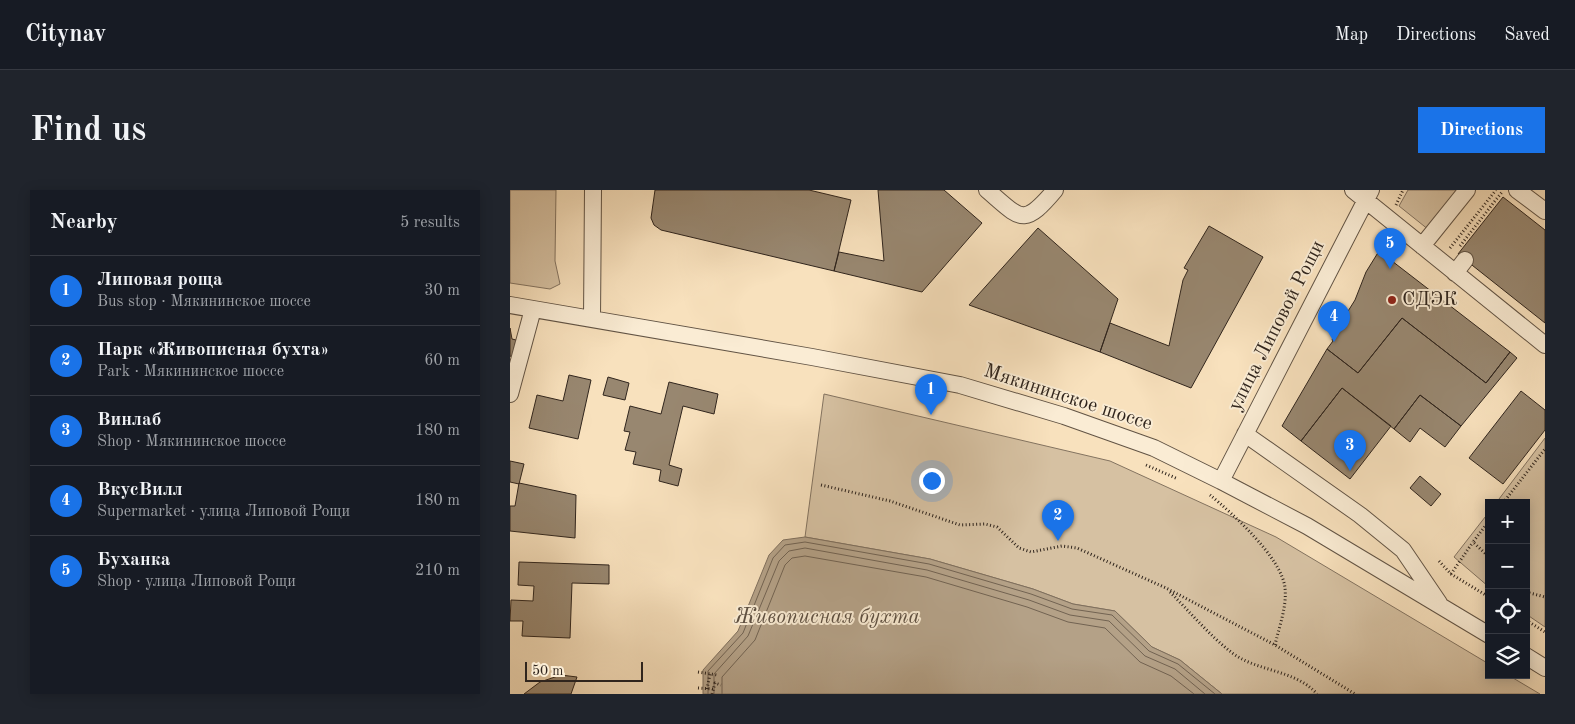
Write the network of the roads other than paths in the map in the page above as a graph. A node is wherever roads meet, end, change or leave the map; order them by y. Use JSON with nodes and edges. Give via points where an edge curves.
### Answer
{"nodes":[{"id":1,"x":592,"y":190,"type":"edge"},
{"id":2,"x":987,"y":190,"type":"edge"},
{"id":3,"x":1055,"y":190,"type":"edge"},
{"id":4,"x":1467,"y":190,"type":"edge"},
{"id":5,"x":1517,"y":190,"type":"edge"},
{"id":6,"x":1364,"y":193,"type":"edge"},
{"id":7,"x":1545,"y":211,"type":"edge"},
{"id":8,"x":1422,"y":246,"type":"junction"},
{"id":9,"x":510,"y":305,"type":"edge"},
{"id":10,"x":533,"y":309,"type":"junction"},
{"id":11,"x":592,"y":319,"type":"junction"},
{"id":12,"x":1545,"y":345,"type":"edge"},
{"id":13,"x":510,"y":394,"type":"edge"},
{"id":14,"x":1245,"y":434,"type":"junction"},
{"id":15,"x":1221,"y":481,"type":"junction"},
{"id":16,"x":1441,"y":607,"type":"junction"},
{"id":17,"x":1487,"y":634,"type":"edge"},
{"id":18,"x":1530,"y":659,"type":"edge"},
{"id":19,"x":1545,"y":668,"type":"edge"}],
"edges":[{"from":1,"to":11,"type":"street"},
{"from":2,"to":3,"type":"street","via":[[1022,216],[1038,211]]},
{"from":4,"to":8,"type":"street"},
{"from":5,"to":7,"type":"street"},
{"from":6,"to":8,"type":"street"},
{"from":6,"to":14,"type":"street","name":"улица Липовой Рощи"},
{"from":8,"to":12,"type":"street","via":[[1460,260]]},
{"from":9,"to":10,"type":"street","name":"Мякининское шоссе"},
{"from":10,"to":11,"type":"street","name":"Мякининское шоссе"},
{"from":10,"to":13,"type":"street"},
{"from":11,"to":15,"type":"street","name":"Мякининское шоссе","via":[[960,385],[1064,416],[1154,448]]},
{"from":14,"to":15,"type":"street","name":"улица Липовой Рощи"},
{"from":14,"to":16,"type":"street","via":[[1360,515],[1402,550]]},
{"from":15,"to":16,"type":"street","name":"Мякининское шоссе","via":[[1307,526]]},
{"from":16,"to":17,"type":"street","name":"Мякининское шоссе"},
{"from":18,"to":19,"type":"street"}]}
